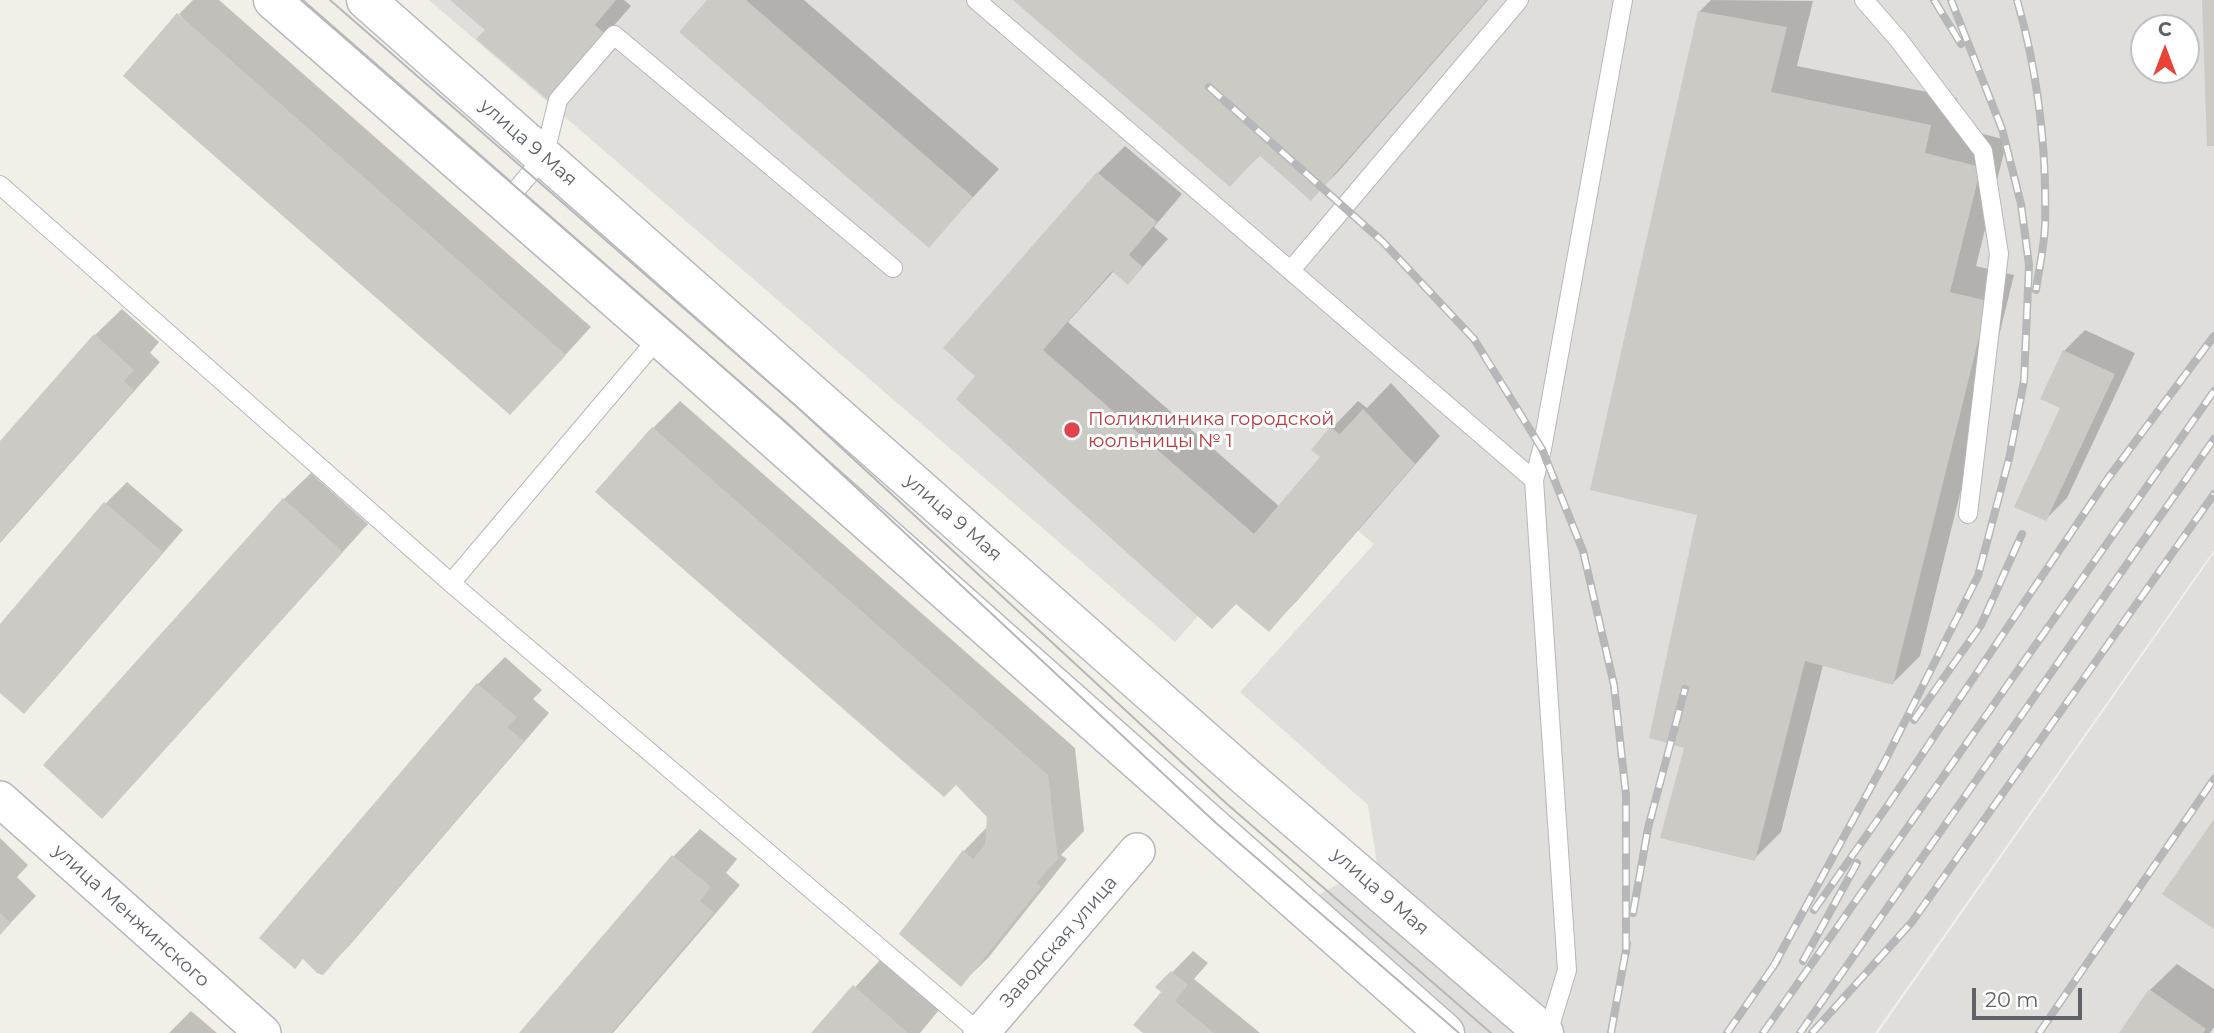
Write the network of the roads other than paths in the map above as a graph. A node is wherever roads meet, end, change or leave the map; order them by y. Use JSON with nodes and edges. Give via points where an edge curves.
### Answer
{"nodes":[{"id":1,"x":273,"y":0,"type":"edge"},
{"id":2,"x":366,"y":0,"type":"edge"},
{"id":3,"x":976,"y":0,"type":"edge"},
{"id":4,"x":1519,"y":0,"type":"edge"},
{"id":5,"x":1623,"y":0,"type":"edge"},
{"id":6,"x":1864,"y":0,"type":"edge"},
{"id":7,"x":544,"y":157,"type":"junction"},
{"id":8,"x":0,"y":186,"type":"edge"},
{"id":9,"x":505,"y":203,"type":"junction"},
{"id":10,"x":893,"y":268,"type":"dead end"},
{"id":11,"x":1291,"y":270,"type":"junction"},
{"id":12,"x":659,"y":337,"type":"junction"},
{"id":13,"x":1534,"y":480,"type":"junction"},
{"id":14,"x":1968,"y":514,"type":"dead end"},
{"id":15,"x":451,"y":583,"type":"junction"},
{"id":16,"x":0,"y":799,"type":"edge"},
{"id":17,"x":1138,"y":851,"type":"dead end"},
{"id":18,"x":263,"y":1033,"type":"edge"},
{"id":19,"x":981,"y":1033,"type":"edge"},
{"id":20,"x":1445,"y":1033,"type":"edge"},
{"id":21,"x":1546,"y":1033,"type":"edge"}],
"edges":[{"from":1,"to":9,"type":"main road"},
{"from":2,"to":7,"type":"main road","name":"улица 9 Мая"},
{"from":3,"to":11,"type":"lane"},
{"from":4,"to":11,"type":"lane"},
{"from":5,"to":13,"type":"lane"},
{"from":6,"to":14,"type":"lane","via":[[1983,152],[1999,254]]},
{"from":7,"to":9,"type":"lane"},
{"from":7,"to":10,"type":"lane","via":[[558,100],[614,35]]},
{"from":7,"to":21,"type":"main road","name":"улица 9 Мая","via":[[1245,776]]},
{"from":8,"to":15,"type":"lane"},
{"from":9,"to":12,"type":"main road"},
{"from":11,"to":13,"type":"lane"},
{"from":12,"to":15,"type":"lane"},
{"from":12,"to":20,"type":"main road"},
{"from":13,"to":21,"type":"lane","via":[[1567,970]]},
{"from":15,"to":19,"type":"lane"},
{"from":16,"to":18,"type":"street","name":"улица Менжинского"},
{"from":17,"to":19,"type":"street","name":"Заводская улица"}]}
